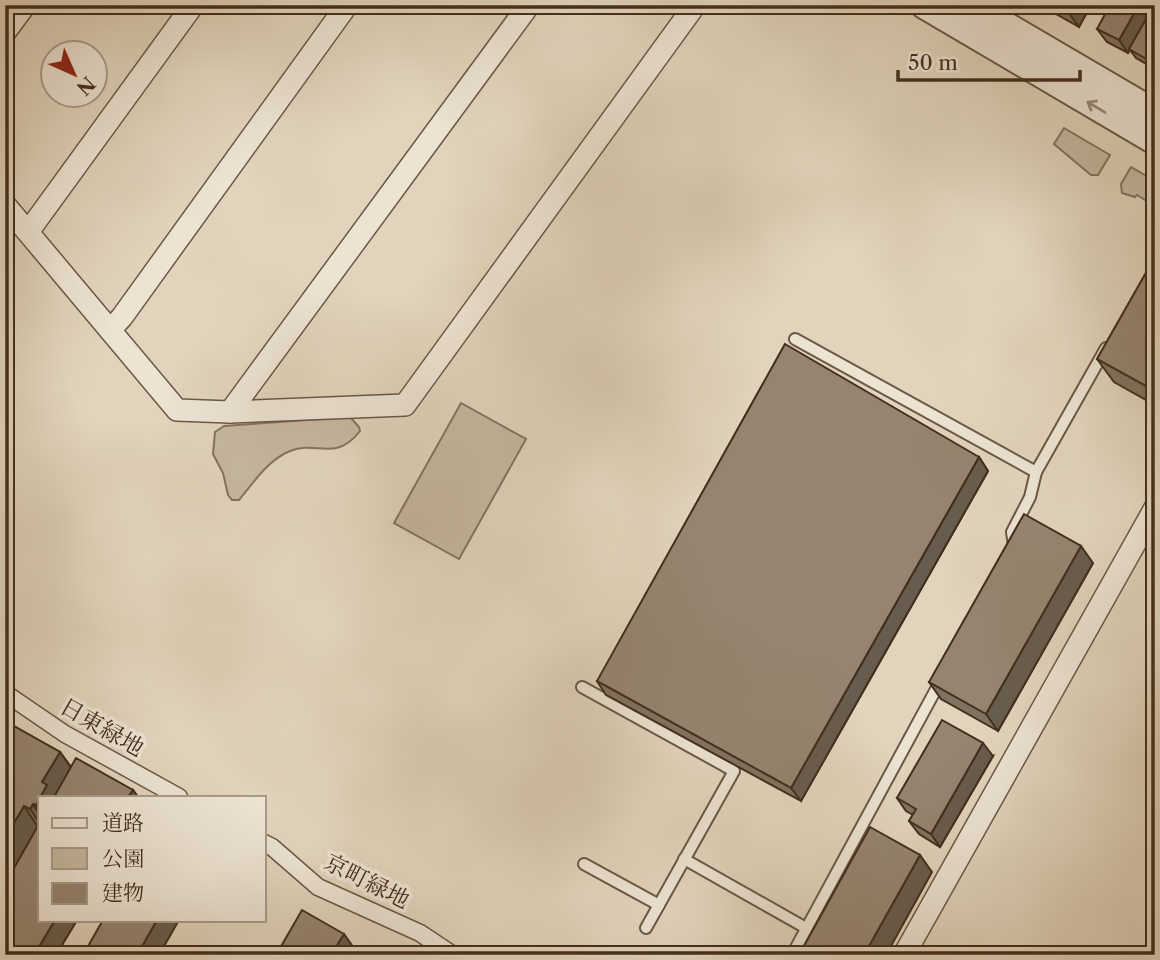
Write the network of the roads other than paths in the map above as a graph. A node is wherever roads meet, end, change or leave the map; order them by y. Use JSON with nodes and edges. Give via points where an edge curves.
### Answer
{"nodes":[{"id":1,"x":25,"y":5,"type":"edge"},
{"id":2,"x":194,"y":5,"type":"edge"},
{"id":3,"x":347,"y":5,"type":"edge"},
{"id":4,"x":529,"y":5,"type":"edge"},
{"id":5,"x":695,"y":5,"type":"edge"},
{"id":6,"x":971,"y":5,"type":"edge"},
{"id":7,"x":928,"y":6,"type":"edge"},
{"id":8,"x":5,"y":33,"type":"edge"},
{"id":9,"x":1155,"y":113,"type":"edge"},
{"id":10,"x":1155,"y":141,"type":"edge"},
{"id":11,"x":5,"y":205,"type":"edge"},
{"id":12,"x":28,"y":232,"type":"junction"},
{"id":13,"x":110,"y":330,"type":"junction"},
{"id":14,"x":1115,"y":333,"type":"edge"},
{"id":15,"x":795,"y":339,"type":"dead end"},
{"id":16,"x":230,"y":412,"type":"junction"},
{"id":17,"x":1036,"y":471,"type":"junction"},
{"id":18,"x":1155,"y":508,"type":"edge"},
{"id":19,"x":1007,"y":558,"type":"edge"},
{"id":20,"x":949,"y":665,"type":"edge"},
{"id":21,"x":582,"y":687,"type":"dead end"},
{"id":22,"x":5,"y":693,"type":"edge"},
{"id":23,"x":176,"y":796,"type":"edge"},
{"id":24,"x":266,"y":844,"type":"edge"},
{"id":25,"x":684,"y":859,"type":"junction"},
{"id":26,"x":583,"y":864,"type":"dead end"},
{"id":27,"x":659,"y":905,"type":"junction"},
{"id":28,"x":646,"y":928,"type":"dead end"},
{"id":29,"x":806,"y":928,"type":"junction"},
{"id":30,"x":453,"y":955,"type":"edge"},
{"id":31,"x":792,"y":955,"type":"edge"},
{"id":32,"x":904,"y":955,"type":"edge"}],
"edges":[{"from":1,"to":8,"type":"street"},
{"from":2,"to":12,"type":"street"},
{"from":3,"to":13,"type":"street"},
{"from":4,"to":16,"type":"street"},
{"from":5,"to":16,"type":"street","via":[[405,405]]},
{"from":6,"to":9,"type":"street"},
{"from":10,"to":7,"type":"street","one_way":true},
{"from":11,"to":12,"type":"street"},
{"from":12,"to":13,"type":"street"},
{"from":13,"to":16,"type":"street","via":[[177,410]]},
{"from":14,"to":17,"type":"lane"},
{"from":15,"to":17,"type":"lane"},
{"from":17,"to":19,"type":"lane"},
{"from":18,"to":32,"type":"street"},
{"from":20,"to":29,"type":"lane"},
{"from":21,"to":25,"type":"lane","via":[[734,771]]},
{"from":22,"to":23,"type":"street","name":"日東緑地","via":[[65,734]]},
{"from":24,"to":30,"type":"street","name":"京町緑地","via":[[318,887],[420,933]]},
{"from":25,"to":27,"type":"lane"},
{"from":25,"to":29,"type":"lane"},
{"from":26,"to":27,"type":"lane"},
{"from":27,"to":28,"type":"lane"},
{"from":29,"to":31,"type":"lane"}]}
